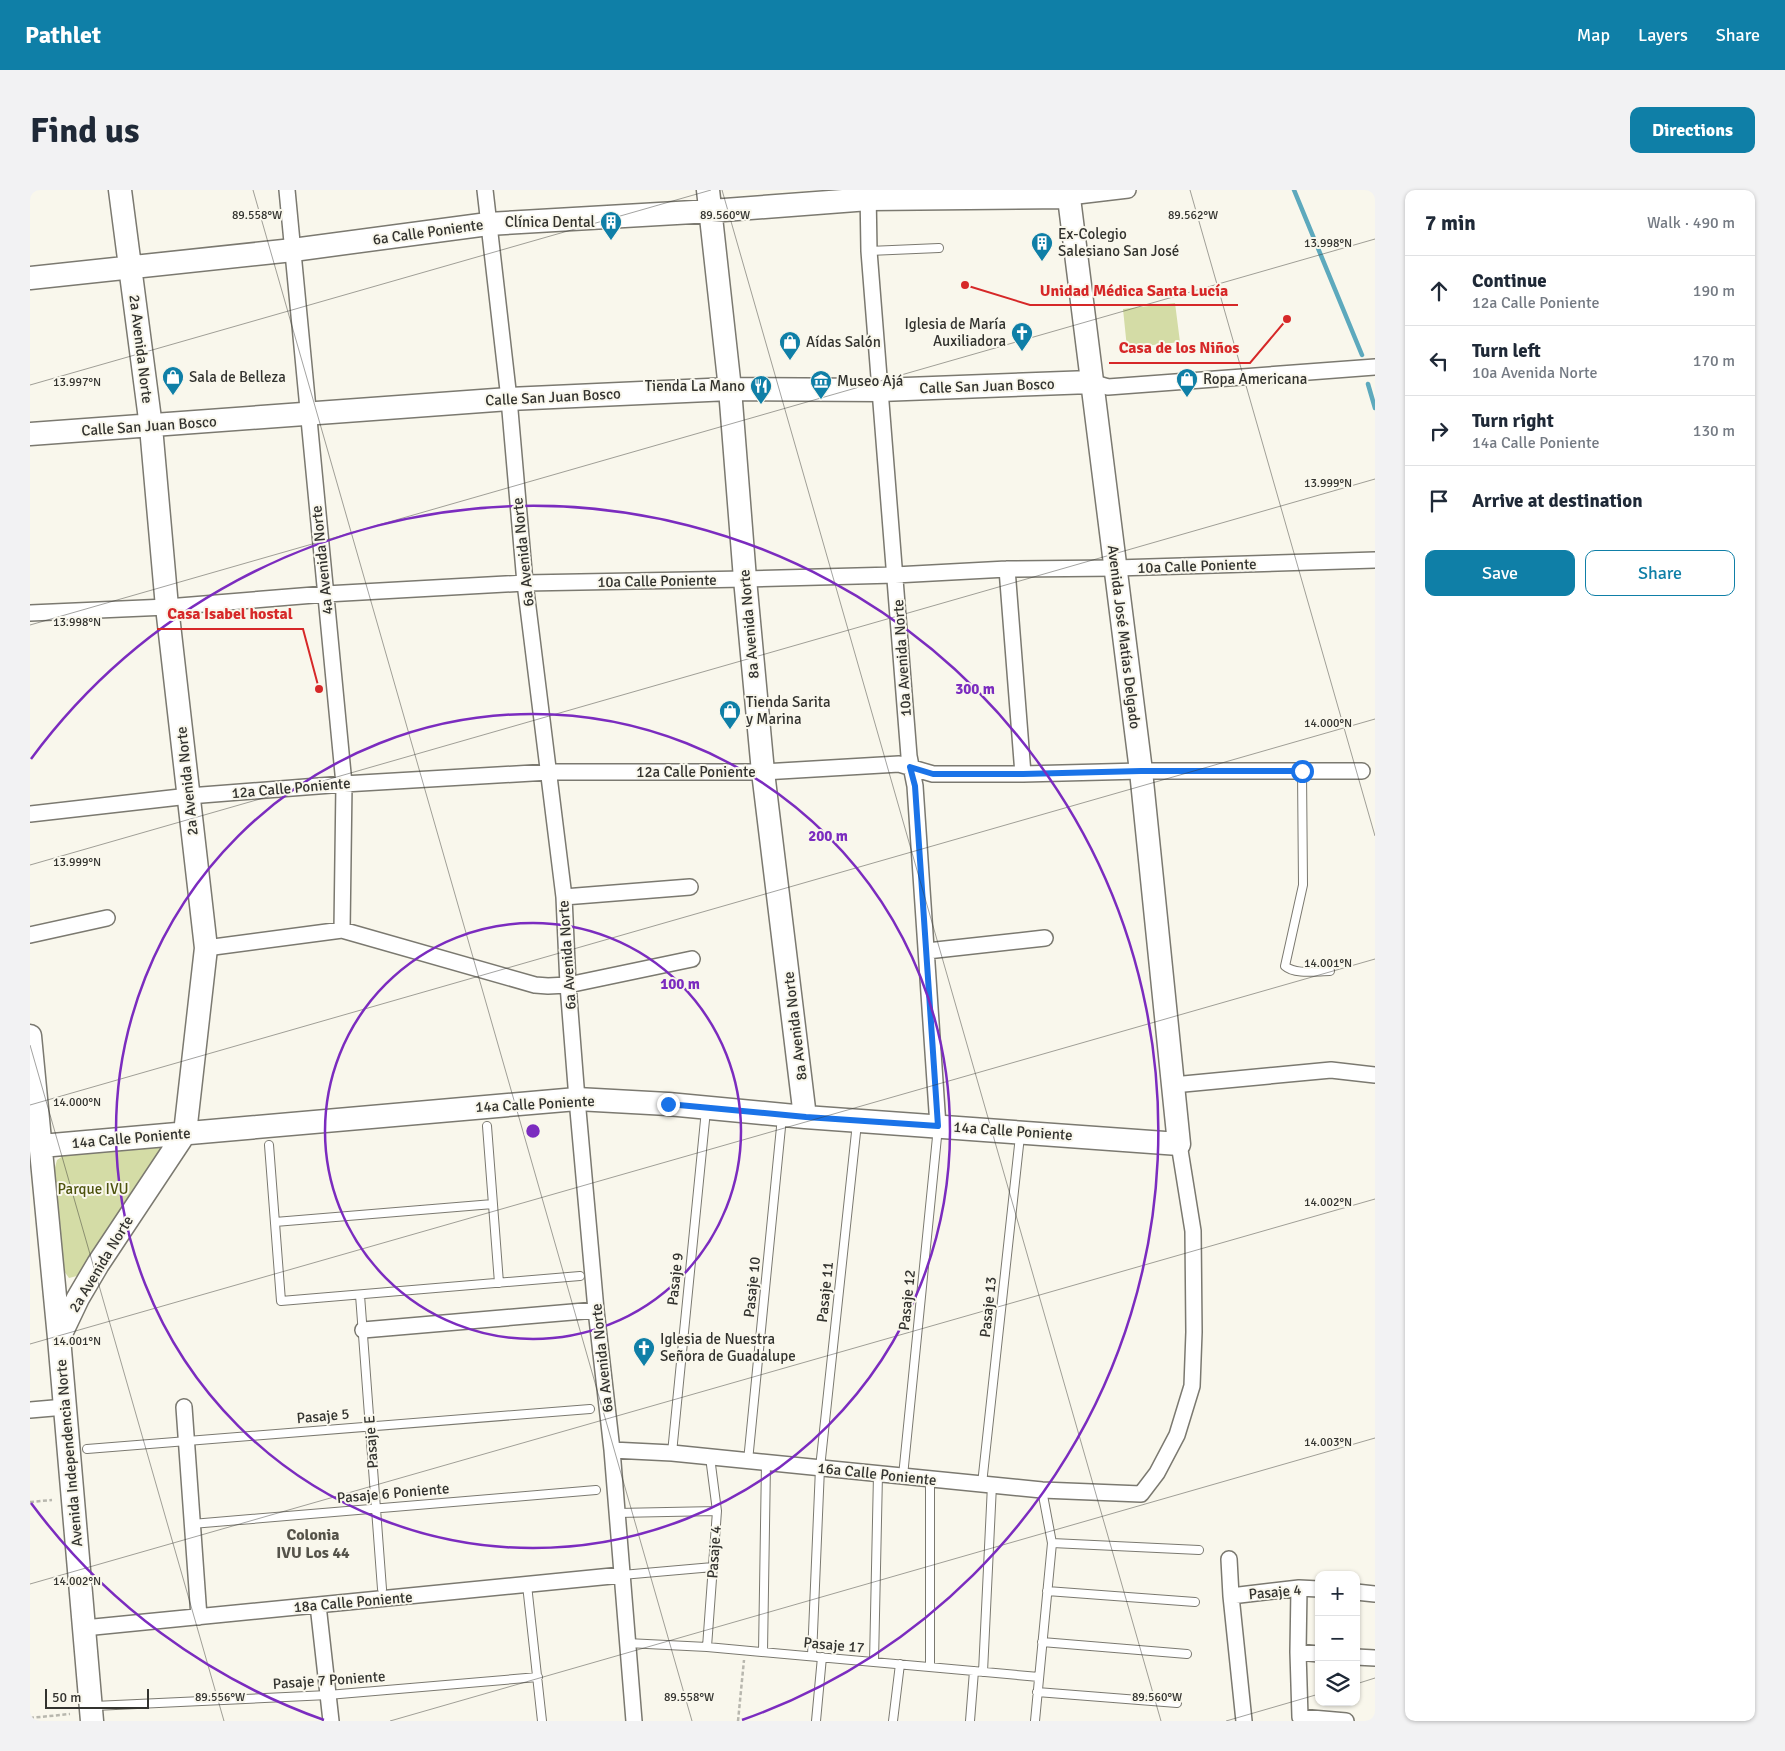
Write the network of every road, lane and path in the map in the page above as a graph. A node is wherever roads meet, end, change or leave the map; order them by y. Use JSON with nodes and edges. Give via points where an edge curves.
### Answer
{"nodes":[{"id":1,"x":120,"y":190,"type":"edge"},
{"id":2,"x":287,"y":190,"type":"edge"},
{"id":3,"x":485,"y":190,"type":"edge"},
{"id":4,"x":1123,"y":190,"type":"edge"},
{"id":5,"x":1068,"y":193,"type":"edge"},
{"id":6,"x":868,"y":195,"type":"edge"},
{"id":7,"x":709,"y":201,"type":"edge"},
{"id":8,"x":488,"y":224,"type":"junction"},
{"id":9,"x":939,"y":248,"type":"dead end"},
{"id":10,"x":294,"y":250,"type":"junction"},
{"id":11,"x":869,"y":251,"type":"junction"},
{"id":12,"x":130,"y":266,"type":"junction"},
{"id":13,"x":30,"y":278,"type":"edge"},
{"id":14,"x":1375,"y":368,"type":"edge"},
{"id":15,"x":1092,"y":382,"type":"junction"},
{"id":16,"x":730,"y":389,"type":"junction"},
{"id":17,"x":880,"y":390,"type":"junction"},
{"id":18,"x":509,"y":399,"type":"junction"},
{"id":19,"x":308,"y":413,"type":"junction"},
{"id":20,"x":150,"y":427,"type":"junction"},
{"id":21,"x":30,"y":434,"type":"edge"},
{"id":22,"x":1375,"y":560,"type":"edge"},
{"id":23,"x":1116,"y":568,"type":"junction"},
{"id":24,"x":1007,"y":569,"type":"junction"},
{"id":25,"x":895,"y":575,"type":"junction"},
{"id":26,"x":745,"y":579,"type":"junction"},
{"id":27,"x":526,"y":583,"type":"junction"},
{"id":28,"x":326,"y":594,"type":"junction"},
{"id":29,"x":167,"y":607,"type":"junction"},
{"id":30,"x":30,"y":613,"type":"edge"},
{"id":31,"x":910,"y":767,"type":"junction"},
{"id":32,"x":1141,"y":771,"type":"junction"},
{"id":33,"x":1302,"y":771,"type":"junction"},
{"id":34,"x":1362,"y":771,"type":"dead end"},
{"id":35,"x":549,"y":772,"type":"junction"},
{"id":36,"x":764,"y":772,"type":"junction"},
{"id":37,"x":1023,"y":774,"type":"junction"},
{"id":38,"x":344,"y":784,"type":"junction"},
{"id":39,"x":189,"y":796,"type":"junction"},
{"id":40,"x":30,"y":814,"type":"edge"},
{"id":41,"x":690,"y":887,"type":"dead end"},
{"id":42,"x":564,"y":897,"type":"junction"},
{"id":43,"x":107,"y":918,"type":"dead end"},
{"id":44,"x":342,"y":930,"type":"junction"},
{"id":45,"x":30,"y":935,"type":"edge"},
{"id":46,"x":1045,"y":938,"type":"dead end"},
{"id":47,"x":206,"y":948,"type":"junction"},
{"id":48,"x":927,"y":951,"type":"junction"},
{"id":49,"x":692,"y":959,"type":"dead end"},
{"id":50,"x":1330,"y":971,"type":"dead end"},
{"id":51,"x":568,"y":985,"type":"junction"},
{"id":52,"x":30,"y":1036,"type":"edge"},
{"id":53,"x":1375,"y":1075,"type":"edge"},
{"id":54,"x":1173,"y":1085,"type":"junction"},
{"id":55,"x":577,"y":1099,"type":"junction"},
{"id":56,"x":706,"y":1108,"type":"junction"},
{"id":57,"x":783,"y":1115,"type":"junction"},
{"id":58,"x":806,"y":1117,"type":"junction"},
{"id":59,"x":858,"y":1120,"type":"junction"},
{"id":60,"x":487,"y":1126,"type":"dead end"},
{"id":61,"x":938,"y":1126,"type":"junction"},
{"id":62,"x":1021,"y":1132,"type":"junction"},
{"id":63,"x":185,"y":1133,"type":"junction"},
{"id":64,"x":1179,"y":1144,"type":"junction"},
{"id":65,"x":269,"y":1145,"type":"dead end"},
{"id":66,"x":41,"y":1146,"type":"junction"},
{"id":67,"x":493,"y":1204,"type":"junction"},
{"id":68,"x":275,"y":1222,"type":"junction"},
{"id":69,"x":580,"y":1276,"type":"dead end"},
{"id":70,"x":499,"y":1283,"type":"junction"},
{"id":71,"x":360,"y":1295,"type":"junction"},
{"id":72,"x":596,"y":1310,"type":"junction"},
{"id":73,"x":363,"y":1330,"type":"junction"},
{"id":74,"x":59,"y":1338,"type":"junction"},
{"id":75,"x":65,"y":1407,"type":"junction"},
{"id":76,"x":184,"y":1407,"type":"dead end"},
{"id":77,"x":590,"y":1409,"type":"dead end"},
{"id":78,"x":30,"y":1410,"type":"edge"},
{"id":79,"x":370,"y":1426,"type":"junction"},
{"id":80,"x":186,"y":1441,"type":"junction"},
{"id":81,"x":88,"y":1449,"type":"dead end"},
{"id":82,"x":612,"y":1450,"type":"junction"},
{"id":83,"x":672,"y":1454,"type":"junction"},
{"id":84,"x":710,"y":1457,"type":"junction"},
{"id":85,"x":748,"y":1461,"type":"junction"},
{"id":86,"x":766,"y":1463,"type":"junction"},
{"id":87,"x":820,"y":1468,"type":"junction"},
{"id":88,"x":878,"y":1474,"type":"junction"},
{"id":89,"x":904,"y":1476,"type":"junction"},
{"id":90,"x":930,"y":1479,"type":"junction"},
{"id":91,"x":987,"y":1485,"type":"junction"},
{"id":92,"x":596,"y":1490,"type":"dead end"},
{"id":93,"x":1042,"y":1490,"type":"junction"},
{"id":94,"x":52,"y":1500,"type":"dead end"},
{"id":95,"x":30,"y":1502,"type":"edge"},
{"id":96,"x":376,"y":1508,"type":"junction"},
{"id":97,"x":717,"y":1511,"type":"junction"},
{"id":98,"x":617,"y":1513,"type":"junction"},
{"id":99,"x":192,"y":1524,"type":"junction"},
{"id":100,"x":1052,"y":1542,"type":"junction"},
{"id":101,"x":1199,"y":1550,"type":"dead end"},
{"id":102,"x":1229,"y":1559,"type":"dead end"},
{"id":103,"x":713,"y":1567,"type":"junction"},
{"id":104,"x":622,"y":1575,"type":"junction"},
{"id":105,"x":528,"y":1585,"type":"junction"},
{"id":106,"x":1299,"y":1588,"type":"junction"},
{"id":107,"x":382,"y":1589,"type":"dead end"},
{"id":108,"x":1315,"y":1589,"type":"edge"},
{"id":109,"x":1047,"y":1591,"type":"junction"},
{"id":110,"x":1360,"y":1592,"type":"edge"},
{"id":111,"x":1375,"y":1594,"type":"edge"},
{"id":112,"x":1231,"y":1596,"type":"junction"},
{"id":113,"x":1196,"y":1602,"type":"dead end"},
{"id":114,"x":318,"y":1605,"type":"junction"},
{"id":115,"x":198,"y":1616,"type":"junction"},
{"id":116,"x":84,"y":1628,"type":"junction"},
{"id":117,"x":1042,"y":1642,"type":"junction"},
{"id":118,"x":627,"y":1643,"type":"junction"},
{"id":119,"x":707,"y":1647,"type":"junction"},
{"id":120,"x":745,"y":1650,"type":"junction"},
{"id":121,"x":763,"y":1652,"type":"junction"},
{"id":122,"x":1298,"y":1652,"type":"junction"},
{"id":123,"x":1187,"y":1654,"type":"dead end"},
{"id":124,"x":1315,"y":1654,"type":"edge"},
{"id":125,"x":812,"y":1656,"type":"junction"},
{"id":126,"x":822,"y":1657,"type":"junction"},
{"id":127,"x":1360,"y":1657,"type":"edge"},
{"id":128,"x":1375,"y":1658,"type":"edge"},
{"id":129,"x":874,"y":1662,"type":"junction"},
{"id":130,"x":900,"y":1664,"type":"junction"},
{"id":131,"x":930,"y":1667,"type":"junction"},
{"id":132,"x":974,"y":1671,"type":"junction"},
{"id":133,"x":983,"y":1672,"type":"junction"},
{"id":134,"x":1039,"y":1676,"type":"junction"},
{"id":135,"x":538,"y":1677,"type":"junction"},
{"id":136,"x":1037,"y":1692,"type":"junction"},
{"id":137,"x":328,"y":1695,"type":"junction"},
{"id":138,"x":1177,"y":1703,"type":"dead end"},
{"id":139,"x":92,"y":1713,"type":"edge"},
{"id":140,"x":70,"y":1714,"type":"dead end"},
{"id":141,"x":30,"y":1718,"type":"edge"},
{"id":142,"x":332,"y":1721,"type":"edge"},
{"id":143,"x":542,"y":1721,"type":"edge"},
{"id":144,"x":634,"y":1721,"type":"edge"},
{"id":145,"x":738,"y":1721,"type":"edge"},
{"id":146,"x":816,"y":1721,"type":"edge"},
{"id":147,"x":893,"y":1721,"type":"edge"},
{"id":148,"x":970,"y":1721,"type":"edge"},
{"id":149,"x":1035,"y":1721,"type":"edge"},
{"id":150,"x":1244,"y":1721,"type":"edge"},
{"id":151,"x":1346,"y":1721,"type":"edge"}],
"edges":[{"from":1,"to":12,"type":"street","name":"2a Avenida Norte"},
{"from":2,"to":10,"type":"street","name":"4a Avenida Norte"},
{"from":3,"to":8,"type":"street","name":"6a Avenida Norte"},
{"from":4,"to":5,"type":"street","name":"6a Calle Poniente"},
{"from":5,"to":6,"type":"street","name":"6a Calle Poniente"},
{"from":5,"to":15,"type":"street","name":"Avenida José Matías Delgado"},
{"from":6,"to":7,"type":"street","name":"6a Calle Poniente"},
{"from":6,"to":11,"type":"street","name":"10a Avenida Norte"},
{"from":7,"to":8,"type":"street","name":"6a Calle Poniente"},
{"from":7,"to":16,"type":"street","name":"8a Avenida Norte"},
{"from":8,"to":10,"type":"street","name":"6a Calle Poniente"},
{"from":8,"to":18,"type":"street","name":"6a Avenida Norte"},
{"from":9,"to":11,"type":"lane"},
{"from":10,"to":12,"type":"street","name":"6a Calle Poniente"},
{"from":10,"to":19,"type":"street","name":"4a Avenida Norte"},
{"from":11,"to":17,"type":"street","name":"10a Avenida Norte"},
{"from":12,"to":13,"type":"street","name":"6a Calle Poniente"},
{"from":12,"to":20,"type":"street","name":"2a Avenida Norte"},
{"from":14,"to":15,"type":"street","name":"Calle San Juan Bosco","via":[[1108,387]]},
{"from":15,"to":17,"type":"street","name":"Calle San Juan Bosco"},
{"from":15,"to":23,"type":"street","name":"Avenida José Matías Delgado"},
{"from":16,"to":17,"type":"street","name":"Calle San Juan Bosco"},
{"from":16,"to":18,"type":"street","name":"Calle San Juan Bosco"},
{"from":16,"to":26,"type":"street","name":"8a Avenida Norte"},
{"from":17,"to":25,"type":"street","name":"10a Avenida Norte"},
{"from":18,"to":19,"type":"street","name":"Calle San Juan Bosco"},
{"from":18,"to":27,"type":"street","name":"6a Avenida Norte"},
{"from":19,"to":20,"type":"street","name":"Calle San Juan Bosco"},
{"from":19,"to":28,"type":"street","name":"4a Avenida Norte"},
{"from":20,"to":21,"type":"street","name":"Calle San Juan Bosco"},
{"from":20,"to":29,"type":"street","name":"2a Avenida Norte"},
{"from":22,"to":23,"type":"street","name":"10a Calle Poniente"},
{"from":23,"to":24,"type":"street","name":"10a Calle Poniente"},
{"from":23,"to":32,"type":"street","name":"Avenida José Matías Delgado"},
{"from":24,"to":25,"type":"street","name":"10a Calle Poniente"},
{"from":24,"to":37,"type":"street"},
{"from":25,"to":26,"type":"street","name":"10a Calle Poniente"},
{"from":25,"to":31,"type":"street","name":"10a Avenida Norte"},
{"from":26,"to":27,"type":"street","name":"10a Calle Poniente"},
{"from":26,"to":36,"type":"street","name":"8a Avenida Norte"},
{"from":27,"to":28,"type":"street","name":"10a Calle Poniente"},
{"from":27,"to":35,"type":"street","name":"6a Avenida Norte"},
{"from":28,"to":29,"type":"street","name":"10a Calle Poniente"},
{"from":28,"to":38,"type":"street","name":"4a Avenida Norte"},
{"from":29,"to":30,"type":"street","name":"10a Calle Poniente"},
{"from":29,"to":39,"type":"street","name":"2a Avenida Norte"},
{"from":31,"to":36,"type":"street","name":"12a Calle Poniente","via":[[899,764]]},
{"from":31,"to":37,"type":"street","name":"12a Calle Poniente","via":[[933,774]]},
{"from":31,"to":48,"type":"street","name":"10a Avenida Norte","via":[[915,786]]},
{"from":32,"to":33,"type":"street","name":"12a Calle Poniente"},
{"from":32,"to":37,"type":"street","name":"12a Calle Poniente"},
{"from":32,"to":54,"type":"street","name":"Avenida José Matías Delgado"},
{"from":33,"to":34,"type":"street","name":"12a Calle Poniente"},
{"from":33,"to":50,"type":"lane","via":[[1303,885],[1285,966],[1295,971]]},
{"from":35,"to":36,"type":"street","name":"12a Calle Poniente"},
{"from":35,"to":38,"type":"street","name":"12a Calle Poniente"},
{"from":35,"to":42,"type":"street","name":"6a Avenida Norte"},
{"from":36,"to":58,"type":"street","name":"8a Avenida Norte"},
{"from":38,"to":39,"type":"street","name":"12a Calle Poniente"},
{"from":38,"to":44,"type":"street","name":"4a Avenida Norte"},
{"from":39,"to":40,"type":"street","name":"12a Calle Poniente"},
{"from":39,"to":47,"type":"street","name":"2a Avenida Norte"},
{"from":41,"to":42,"type":"street"},
{"from":42,"to":51,"type":"street","name":"6a Avenida Norte"},
{"from":43,"to":45,"type":"street"},
{"from":44,"to":47,"type":"street"},
{"from":44,"to":51,"type":"street","via":[[535,985]]},
{"from":46,"to":48,"type":"street"},
{"from":47,"to":63,"type":"street","name":"2a Avenida Norte"},
{"from":48,"to":61,"type":"street","name":"10a Avenida Norte"},
{"from":49,"to":51,"type":"street"},
{"from":51,"to":55,"type":"street","name":"6a Avenida Norte"},
{"from":52,"to":66,"type":"street","name":"Avenida Independencia Norte"},
{"from":53,"to":54,"type":"street","via":[[1331,1070]]},
{"from":54,"to":64,"type":"street","name":"Avenida José Matías Delgado"},
{"from":55,"to":56,"type":"street","name":"14a Calle Poniente"},
{"from":55,"to":63,"type":"street","name":"14a Calle Poniente"},
{"from":55,"to":72,"type":"street","name":"6a Avenida Norte"},
{"from":56,"to":57,"type":"street","name":"14a Calle Poniente"},
{"from":56,"to":83,"type":"lane","name":"Pasaje 9"},
{"from":57,"to":58,"type":"street","name":"14a Calle Poniente"},
{"from":57,"to":85,"type":"lane","name":"Pasaje 10"},
{"from":58,"to":59,"type":"street","name":"14a Calle Poniente"},
{"from":59,"to":61,"type":"street","name":"14a Calle Poniente"},
{"from":59,"to":87,"type":"lane","name":"Pasaje 11"},
{"from":60,"to":67,"type":"lane"},
{"from":61,"to":62,"type":"street","name":"14a Calle Poniente"},
{"from":61,"to":89,"type":"lane","name":"Pasaje 12"},
{"from":62,"to":64,"type":"street","name":"14a Calle Poniente"},
{"from":62,"to":91,"type":"lane","name":"Pasaje 13"},
{"from":63,"to":66,"type":"street","name":"14a Calle Poniente"},
{"from":63,"to":74,"type":"street","name":"2a Avenida Norte","via":[[98,1264]]},
{"from":64,"to":93,"type":"street","name":"16a Calle Poniente","via":[[1193,1231],[1194,1332],[1192,1386],[1177,1435],[1157,1473],[1141,1494]]},
{"from":65,"to":68,"type":"lane"},
{"from":66,"to":74,"type":"street","name":"Avenida Independencia Norte","via":[[40,1172]]},
{"from":67,"to":68,"type":"lane"},
{"from":67,"to":70,"type":"lane"},
{"from":68,"to":71,"type":"lane","via":[[281,1301]]},
{"from":69,"to":70,"type":"lane"},
{"from":70,"to":71,"type":"lane"},
{"from":71,"to":73,"type":"lane","name":"Pasaje E"},
{"from":72,"to":73,"type":"street"},
{"from":72,"to":82,"type":"street","name":"6a Avenida Norte"},
{"from":73,"to":79,"type":"lane","name":"Pasaje E"},
{"from":74,"to":75,"type":"street","name":"Avenida Independencia Norte"},
{"from":75,"to":78,"type":"street"},
{"from":75,"to":116,"type":"street","name":"Avenida Independencia Norte"},
{"from":76,"to":80,"type":"street"},
{"from":77,"to":79,"type":"lane","name":"Pasaje 5"},
{"from":79,"to":80,"type":"lane","name":"Pasaje 5"},
{"from":79,"to":96,"type":"lane","name":"Pasaje E"},
{"from":80,"to":81,"type":"lane","name":"Pasaje 5"},
{"from":80,"to":99,"type":"street"},
{"from":82,"to":83,"type":"street","name":"16a Calle Poniente"},
{"from":82,"to":98,"type":"street","name":"6a Avenida Norte"},
{"from":83,"to":84,"type":"street","name":"16a Calle Poniente"},
{"from":84,"to":85,"type":"street","name":"16a Calle Poniente"},
{"from":84,"to":97,"type":"lane","name":"Pasaje 4"},
{"from":85,"to":86,"type":"street","name":"16a Calle Poniente"},
{"from":86,"to":87,"type":"street","name":"16a Calle Poniente"},
{"from":86,"to":121,"type":"lane"},
{"from":87,"to":88,"type":"street","name":"16a Calle Poniente"},
{"from":87,"to":125,"type":"lane","name":"Pasaje 11"},
{"from":88,"to":89,"type":"street","name":"16a Calle Poniente"},
{"from":88,"to":129,"type":"lane"},
{"from":89,"to":90,"type":"street","name":"16a Calle Poniente"},
{"from":90,"to":91,"type":"street","name":"16a Calle Poniente"},
{"from":90,"to":131,"type":"lane"},
{"from":91,"to":93,"type":"street","name":"16a Calle Poniente"},
{"from":91,"to":133,"type":"lane"},
{"from":92,"to":96,"type":"lane","name":"Pasaje 6 Poniente"},
{"from":93,"to":100,"type":"lane"},
{"from":94,"to":95,"type":"path"},
{"from":96,"to":99,"type":"lane","name":"Pasaje 6 Poniente"},
{"from":96,"to":107,"type":"lane","name":"Pasaje E"},
{"from":97,"to":98,"type":"lane"},
{"from":97,"to":103,"type":"lane","name":"Pasaje 4"},
{"from":98,"to":104,"type":"street","name":"6a Avenida Norte"},
{"from":99,"to":115,"type":"street"},
{"from":100,"to":101,"type":"lane"},
{"from":100,"to":109,"type":"lane"},
{"from":102,"to":112,"type":"street"},
{"from":103,"to":104,"type":"lane"},
{"from":103,"to":119,"type":"lane","name":"Pasaje 4"},
{"from":104,"to":105,"type":"street","name":"18a Calle Poniente"},
{"from":104,"to":118,"type":"street","name":"6a Avenida Norte"},
{"from":105,"to":114,"type":"street","name":"18a Calle Poniente"},
{"from":105,"to":135,"type":"lane"},
{"from":106,"to":108,"type":"street","name":"Pasaje 4"},
{"from":106,"to":112,"type":"street","name":"Pasaje 4"},
{"from":106,"to":122,"type":"street"},
{"from":109,"to":113,"type":"lane"},
{"from":109,"to":117,"type":"lane"},
{"from":110,"to":111,"type":"street"},
{"from":112,"to":150,"type":"street"},
{"from":114,"to":115,"type":"street","name":"18a Calle Poniente"},
{"from":114,"to":137,"type":"street"},
{"from":115,"to":116,"type":"street","name":"18a Calle Poniente"},
{"from":116,"to":139,"type":"street","name":"Avenida Independencia Norte"},
{"from":117,"to":123,"type":"lane"},
{"from":117,"to":134,"type":"lane"},
{"from":118,"to":119,"type":"lane","name":"Pasaje 17"},
{"from":118,"to":144,"type":"street","name":"6a Avenida Norte"},
{"from":119,"to":120,"type":"lane","name":"Pasaje 17"},
{"from":120,"to":121,"type":"lane","name":"Pasaje 17"},
{"from":120,"to":145,"type":"path"},
{"from":121,"to":125,"type":"lane","name":"Pasaje 17"},
{"from":122,"to":124,"type":"street"},
{"from":122,"to":151,"type":"street","via":[[1300,1717]]},
{"from":125,"to":126,"type":"lane","name":"Pasaje 17"},
{"from":126,"to":129,"type":"lane","name":"Pasaje 17"},
{"from":126,"to":146,"type":"lane"},
{"from":127,"to":128,"type":"street"},
{"from":129,"to":130,"type":"lane","name":"Pasaje 17"},
{"from":130,"to":131,"type":"lane","name":"Pasaje 17"},
{"from":130,"to":147,"type":"lane"},
{"from":131,"to":132,"type":"lane","name":"Pasaje 17"},
{"from":132,"to":133,"type":"lane","name":"Pasaje 17"},
{"from":132,"to":148,"type":"lane"},
{"from":133,"to":134,"type":"lane","name":"Pasaje 17"},
{"from":134,"to":136,"type":"lane"},
{"from":135,"to":137,"type":"lane","name":"Pasaje 7 Poniente"},
{"from":135,"to":143,"type":"lane"},
{"from":136,"to":138,"type":"lane"},
{"from":136,"to":149,"type":"lane"},
{"from":137,"to":139,"type":"lane","name":"Pasaje 7 Poniente"},
{"from":137,"to":142,"type":"street"},
{"from":140,"to":141,"type":"path"}]}
